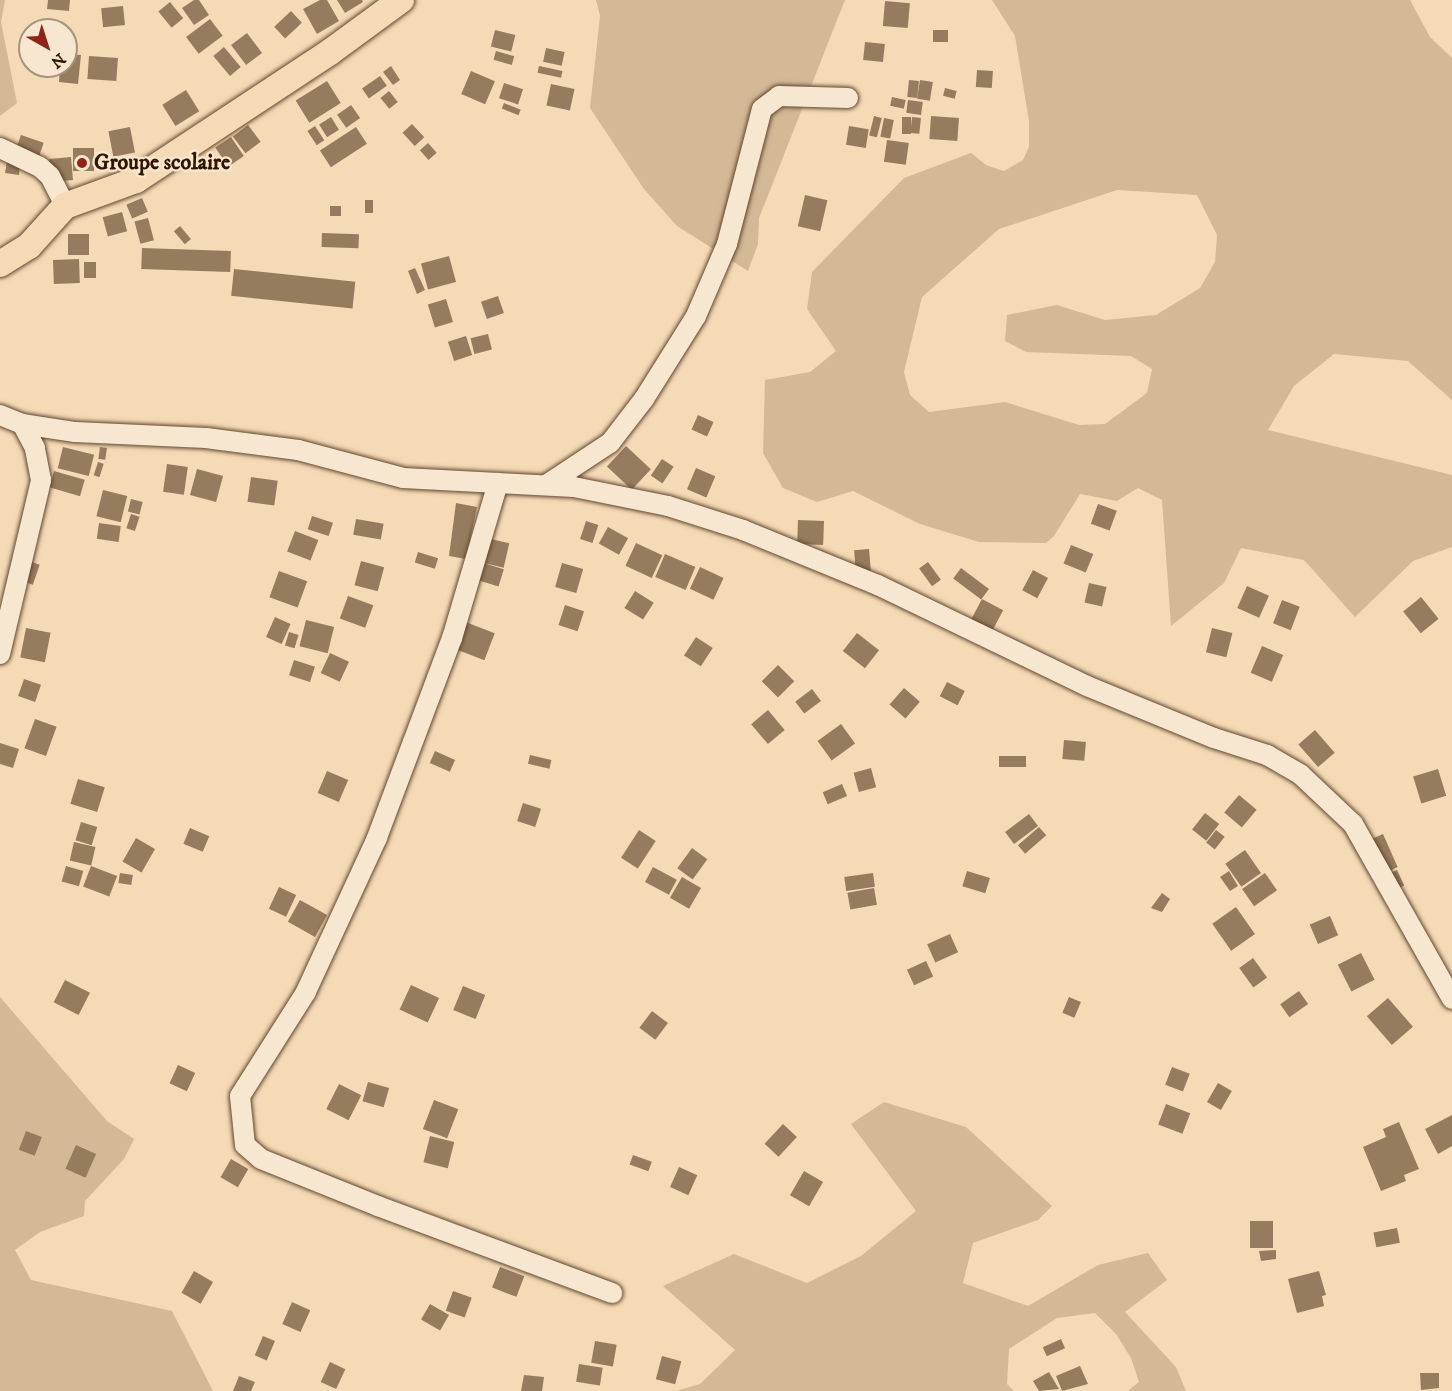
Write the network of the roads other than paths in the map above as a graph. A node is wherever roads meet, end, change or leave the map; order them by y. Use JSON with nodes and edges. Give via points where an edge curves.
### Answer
{"nodes":[{"id":1,"x":401,"y":0,"type":"edge"},
{"id":2,"x":848,"y":98,"type":"dead end"},
{"id":3,"x":0,"y":148,"type":"edge"},
{"id":4,"x":65,"y":206,"type":"junction"},
{"id":5,"x":0,"y":264,"type":"edge"},
{"id":6,"x":0,"y":415,"type":"edge"},
{"id":7,"x":21,"y":424,"type":"junction"},
{"id":8,"x":498,"y":483,"type":"junction"},
{"id":9,"x":542,"y":487,"type":"junction"},
{"id":10,"x":0,"y":654,"type":"edge"},
{"id":11,"x":1452,"y":999,"type":"edge"},
{"id":12,"x":612,"y":1293,"type":"dead end"}],
"edges":[{"from":1,"to":4,"type":"main road","via":[[321,58],[136,180]]},
{"from":2,"to":9,"type":"street","via":[[779,96],[762,109],[728,244],[696,316],[644,399],[610,443],[579,467]]},
{"from":3,"to":4,"type":"street","via":[[40,167],[50,176]]},
{"from":4,"to":5,"type":"main road","via":[[29,246]]},
{"from":6,"to":7,"type":"street"},
{"from":7,"to":8,"type":"street","via":[[75,432],[206,438],[298,450],[403,478]]},
{"from":7,"to":10,"type":"street","via":[[35,448],[41,480]]},
{"from":8,"to":9,"type":"street"},
{"from":8,"to":12,"type":"street","via":[[452,638],[377,838],[311,983],[240,1096],[245,1145],[261,1159]]},
{"from":9,"to":11,"type":"street","via":[[574,487],[668,506],[743,530],[888,589],[1086,686],[1267,755],[1326,795],[1353,824]]}]}
